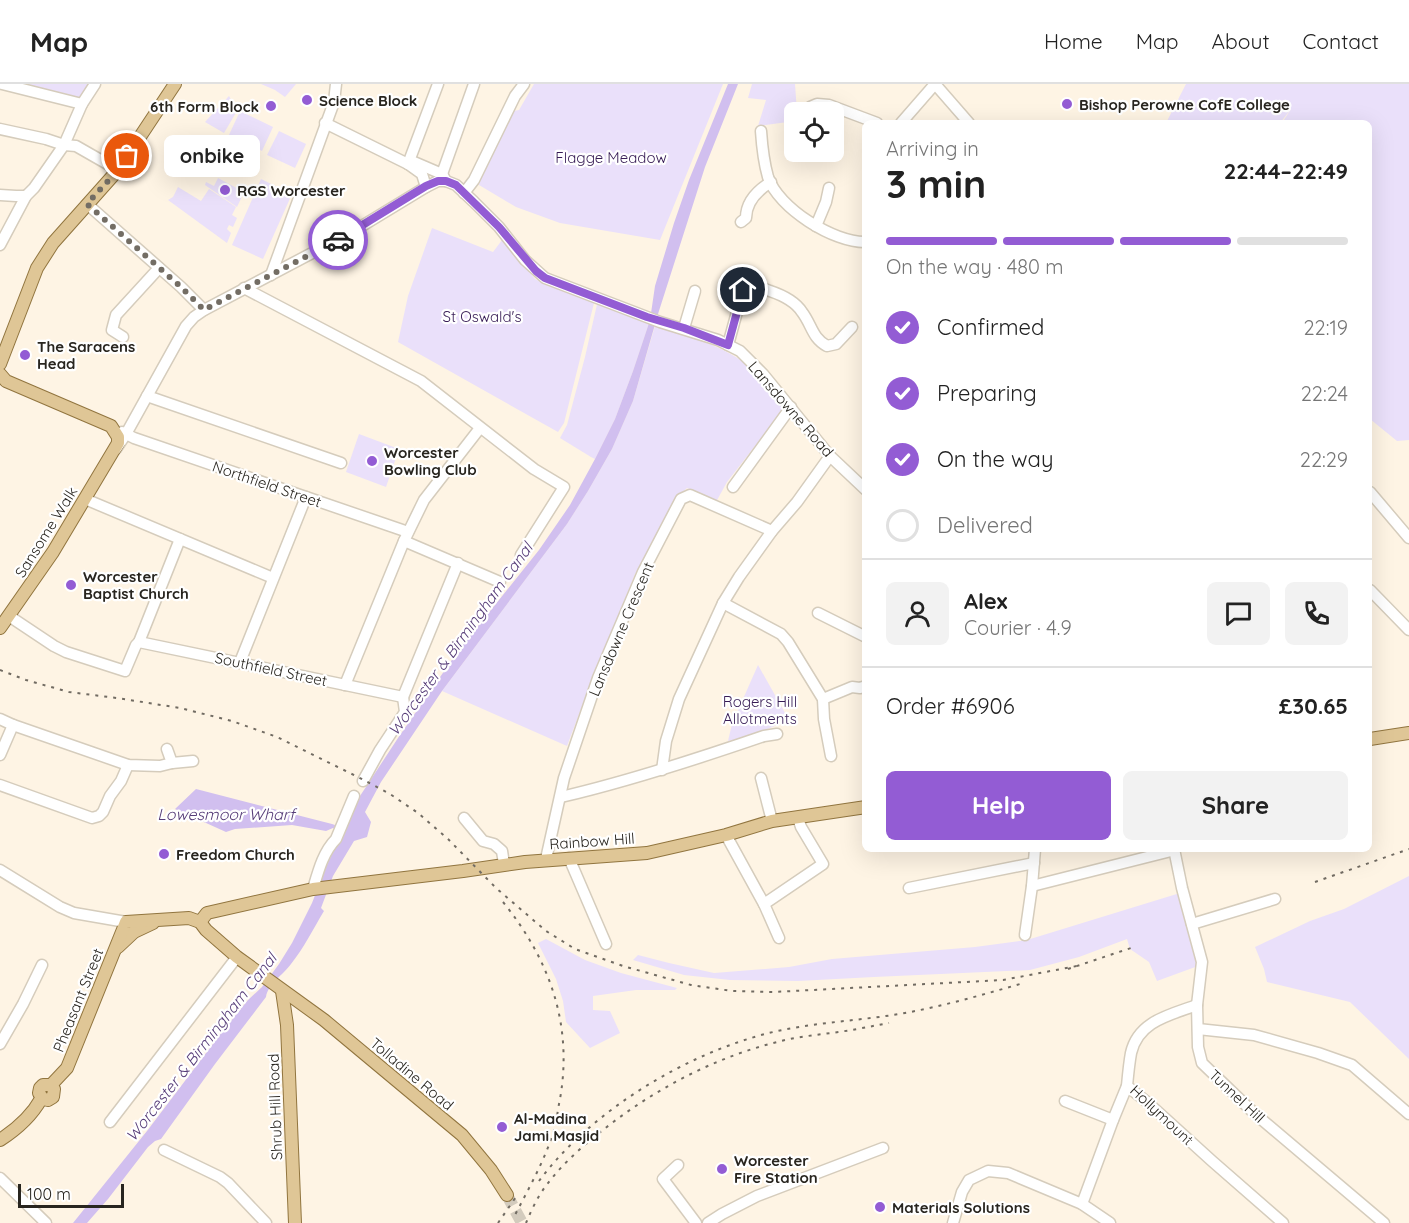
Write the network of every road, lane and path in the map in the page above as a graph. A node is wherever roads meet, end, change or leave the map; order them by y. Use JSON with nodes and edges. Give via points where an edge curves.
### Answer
{"nodes":[{"id":1,"x":2,"y":84,"type":"edge"},
{"id":2,"x":95,"y":84,"type":"edge"},
{"id":3,"x":175,"y":84,"type":"edge"},
{"id":4,"x":438,"y":84,"type":"edge"},
{"id":5,"x":474,"y":84,"type":"edge"},
{"id":6,"x":524,"y":84,"type":"edge"},
{"id":7,"x":935,"y":84,"type":"edge"},
{"id":8,"x":340,"y":85,"type":"edge"},
{"id":9,"x":82,"y":104,"type":"junction"},
{"id":10,"x":844,"y":111,"type":"edge"},
{"id":11,"x":869,"y":120,"type":"edge"},
{"id":12,"x":904,"y":120,"type":"edge"},
{"id":13,"x":966,"y":120,"type":"edge"},
{"id":14,"x":325,"y":123,"type":"junction"},
{"id":15,"x":0,"y":129,"type":"edge"},
{"id":16,"x":761,"y":131,"type":"dead end"},
{"id":17,"x":64,"y":145,"type":"junction"},
{"id":18,"x":408,"y":164,"type":"junction"},
{"id":19,"x":118,"y":170,"type":"junction"},
{"id":20,"x":444,"y":177,"type":"junction"},
{"id":21,"x":771,"y":182,"type":"junction"},
{"id":22,"x":426,"y":186,"type":"junction"},
{"id":23,"x":829,"y":188,"type":"dead end"},
{"id":24,"x":464,"y":193,"type":"junction"},
{"id":25,"x":0,"y":195,"type":"edge"},
{"id":26,"x":26,"y":196,"type":"junction"},
{"id":27,"x":87,"y":204,"type":"junction"},
{"id":28,"x":741,"y":222,"type":"dead end"},
{"id":29,"x":816,"y":226,"type":"junction"},
{"id":30,"x":862,"y":242,"type":"edge"},
{"id":31,"x":0,"y":244,"type":"edge"},
{"id":32,"x":280,"y":253,"type":"junction"},
{"id":33,"x":288,"y":266,"type":"junction"},
{"id":34,"x":159,"y":268,"type":"junction"},
{"id":35,"x":752,"y":274,"type":"dead end"},
{"id":36,"x":271,"y":275,"type":"junction"},
{"id":37,"x":747,"y":286,"type":"junction"},
{"id":38,"x":244,"y":288,"type":"junction"},
{"id":39,"x":695,"y":291,"type":"dead end"},
{"id":40,"x":204,"y":310,"type":"junction"},
{"id":41,"x":852,"y":327,"type":"dead end"},
{"id":42,"x":684,"y":328,"type":"junction"},
{"id":43,"x":123,"y":337,"type":"dead end"},
{"id":44,"x":728,"y":345,"type":"junction"},
{"id":45,"x":0,"y":364,"type":"edge"},
{"id":46,"x":0,"y":374,"type":"edge"},
{"id":47,"x":147,"y":396,"type":"junction"},
{"id":48,"x":791,"y":407,"type":"junction"},
{"id":49,"x":111,"y":426,"type":"junction"},
{"id":50,"x":480,"y":428,"type":"junction"},
{"id":51,"x":126,"y":434,"type":"junction"},
{"id":52,"x":115,"y":450,"type":"junction"},
{"id":53,"x":830,"y":456,"type":"junction"},
{"id":54,"x":341,"y":463,"type":"dead end"},
{"id":55,"x":862,"y":486,"type":"edge"},
{"id":56,"x":733,"y":487,"type":"dead end"},
{"id":57,"x":1372,"y":494,"type":"edge"},
{"id":58,"x":306,"y":497,"type":"junction"},
{"id":59,"x":85,"y":499,"type":"junction"},
{"id":60,"x":772,"y":531,"type":"junction"},
{"id":61,"x":406,"y":536,"type":"junction"},
{"id":62,"x":1409,"y":538,"type":"edge"},
{"id":63,"x":180,"y":539,"type":"junction"},
{"id":64,"x":521,"y":555,"type":"dead end"},
{"id":65,"x":458,"y":563,"type":"junction"},
{"id":66,"x":273,"y":578,"type":"junction"},
{"id":67,"x":500,"y":582,"type":"dead end"},
{"id":68,"x":1372,"y":592,"type":"edge"},
{"id":69,"x":723,"y":603,"type":"junction"},
{"id":70,"x":818,"y":613,"type":"dead end"},
{"id":71,"x":9,"y":616,"type":"junction"},
{"id":72,"x":0,"y":628,"type":"edge"},
{"id":73,"x":1409,"y":630,"type":"edge"},
{"id":74,"x":862,"y":635,"type":"edge"},
{"id":75,"x":139,"y":642,"type":"junction"},
{"id":76,"x":240,"y":662,"type":"junction"},
{"id":77,"x":345,"y":685,"type":"junction"},
{"id":78,"x":862,"y":687,"type":"edge"},
{"id":79,"x":403,"y":697,"type":"junction"},
{"id":80,"x":823,"y":699,"type":"junction"},
{"id":81,"x":0,"y":719,"type":"edge"},
{"id":82,"x":13,"y":725,"type":"junction"},
{"id":83,"x":1409,"y":733,"type":"edge"},
{"id":84,"x":777,"y":734,"type":"dead end"},
{"id":85,"x":1372,"y":739,"type":"edge"},
{"id":86,"x":167,"y":748,"type":"dead end"},
{"id":87,"x":0,"y":755,"type":"edge"},
{"id":88,"x":831,"y":756,"type":"dead end"},
{"id":89,"x":194,"y":761,"type":"dead end"},
{"id":90,"x":172,"y":763,"type":"junction"},
{"id":91,"x":128,"y":765,"type":"junction"},
{"id":92,"x":662,"y":770,"type":"junction"},
{"id":93,"x":761,"y":778,"type":"dead end"},
{"id":94,"x":363,"y":781,"type":"dead end"},
{"id":95,"x":0,"y":785,"type":"edge"},
{"id":96,"x":354,"y":796,"type":"dead end"},
{"id":97,"x":561,"y":797,"type":"junction"},
{"id":98,"x":862,"y":808,"type":"edge"},
{"id":99,"x":464,"y":818,"type":"dead end"},
{"id":100,"x":798,"y":818,"type":"junction"},
{"id":101,"x":772,"y":821,"type":"junction"},
{"id":102,"x":726,"y":835,"type":"junction"},
{"id":103,"x":1035,"y":852,"type":"edge"},
{"id":104,"x":1162,"y":852,"type":"edge"},
{"id":105,"x":1175,"y":852,"type":"edge"},
{"id":106,"x":569,"y":858,"type":"junction"},
{"id":107,"x":546,"y":860,"type":"junction"},
{"id":108,"x":1034,"y":863,"type":"junction"},
{"id":109,"x":504,"y":864,"type":"junction"},
{"id":110,"x":0,"y":870,"type":"edge"},
{"id":111,"x":1032,"y":886,"type":"junction"},
{"id":112,"x":909,"y":888,"type":"dead end"},
{"id":113,"x":315,"y":889,"type":"junction"},
{"id":114,"x":1275,"y":899,"type":"dead end"},
{"id":115,"x":764,"y":904,"type":"junction"},
{"id":116,"x":160,"y":920,"type":"junction"},
{"id":117,"x":126,"y":922,"type":"junction"},
{"id":118,"x":200,"y":922,"type":"junction"},
{"id":119,"x":1192,"y":924,"type":"junction"},
{"id":120,"x":1025,"y":935,"type":"dead end"},
{"id":121,"x":779,"y":938,"type":"dead end"},
{"id":122,"x":606,"y":944,"type":"dead end"},
{"id":123,"x":115,"y":950,"type":"junction"},
{"id":124,"x":237,"y":957,"type":"junction"},
{"id":125,"x":42,"y":965,"type":"dead end"},
{"id":126,"x":280,"y":989,"type":"junction"},
{"id":127,"x":1197,"y":1005,"type":"junction"},
{"id":128,"x":1198,"y":1029,"type":"junction"},
{"id":129,"x":0,"y":1044,"type":"edge"},
{"id":130,"x":1127,"y":1086,"type":"junction"},
{"id":131,"x":1065,"y":1101,"type":"dead end"},
{"id":132,"x":1409,"y":1114,"type":"edge"},
{"id":133,"x":1113,"y":1120,"type":"junction"},
{"id":134,"x":111,"y":1122,"type":"dead end"},
{"id":135,"x":0,"y":1140,"type":"edge"},
{"id":136,"x":883,"y":1148,"type":"dead end"},
{"id":137,"x":164,"y":1150,"type":"dead end"},
{"id":138,"x":678,"y":1165,"type":"dead end"},
{"id":139,"x":0,"y":1178,"type":"edge"},
{"id":140,"x":507,"y":1195,"type":"tunnel mouth"},
{"id":141,"x":1082,"y":1204,"type":"junction"},
{"id":142,"x":46,"y":1223,"type":"edge"},
{"id":143,"x":266,"y":1223,"type":"edge"},
{"id":144,"x":295,"y":1223,"type":"edge"},
{"id":145,"x":696,"y":1223,"type":"edge"},
{"id":146,"x":708,"y":1223,"type":"edge"},
{"id":147,"x":953,"y":1223,"type":"edge"},
{"id":148,"x":1110,"y":1223,"type":"edge"},
{"id":149,"x":1283,"y":1223,"type":"edge"},
{"id":150,"x":1384,"y":1223,"type":"edge"}],
"edges":[{"from":1,"to":9,"type":"street"},
{"from":2,"to":9,"type":"street"},
{"from":3,"to":19,"type":"main road"},
{"from":4,"to":18,"type":"street"},
{"from":5,"to":20,"type":"street"},
{"from":6,"to":24,"type":"street"},
{"from":7,"to":12,"type":"street"},
{"from":7,"to":13,"type":"street"},
{"from":8,"to":14,"type":"street"},
{"from":9,"to":17,"type":"street"},
{"from":10,"to":11,"type":"street"},
{"from":14,"to":18,"type":"street","name":"Lansdowne Road"},
{"from":14,"to":32,"type":"street"},
{"from":15,"to":17,"type":"street"},
{"from":16,"to":21,"type":"street"},
{"from":17,"to":19,"type":"street","via":[[76,146]]},
{"from":17,"to":26,"type":"street"},
{"from":18,"to":20,"type":"street","name":"Lansdowne Road","via":[[414,162]]},
{"from":18,"to":22,"type":"street","name":"Lansdowne Road","via":[[422,174]]},
{"from":19,"to":27,"type":"main road"},
{"from":20,"to":22,"type":"street","name":"Sansome Walk"},
{"from":20,"to":24,"type":"street","name":"Lansdowne Road"},
{"from":21,"to":28,"type":"street","via":[[751,200]]},
{"from":21,"to":29,"type":"street","via":[[784,202]]},
{"from":22,"to":33,"type":"street","name":"Sansome Walk"},
{"from":23,"to":29,"type":"street"},
{"from":24,"to":42,"type":"street","name":"Lansdowne Road","via":[[545,278]]},
{"from":25,"to":26,"type":"street"},
{"from":26,"to":31,"type":"street"},
{"from":27,"to":34,"type":"street"},
{"from":27,"to":45,"type":"main road","via":[[53,243],[38,268]]},
{"from":29,"to":30,"type":"street"},
{"from":32,"to":33,"type":"street"},
{"from":32,"to":36,"type":"street"},
{"from":33,"to":36,"type":"street","name":"Sansome Walk"},
{"from":34,"to":40,"type":"street"},
{"from":34,"to":43,"type":"street","via":[[116,315],[112,330]]},
{"from":35,"to":37,"type":"street"},
{"from":36,"to":38,"type":"street","name":"Sansome Walk"},
{"from":37,"to":41,"type":"street","via":[[793,302],[819,342],[827,346],[837,348]]},
{"from":37,"to":44,"type":"street"},
{"from":38,"to":40,"type":"street","name":"Sansome Walk"},
{"from":38,"to":50,"type":"street","via":[[421,381]]},
{"from":39,"to":42,"type":"street"},
{"from":40,"to":47,"type":"street","name":"Sansome Walk","via":[[186,326]]},
{"from":42,"to":44,"type":"street","name":"Lansdowne Road"},
{"from":44,"to":48,"type":"street","name":"Lansdowne Road","via":[[749,359]]},
{"from":46,"to":49,"type":"main road","via":[[6,381]]},
{"from":47,"to":51,"type":"street","name":"Sansome Walk"},
{"from":47,"to":54,"type":"street"},
{"from":48,"to":53,"type":"street","name":"Lansdowne Road"},
{"from":48,"to":56,"type":"street"},
{"from":49,"to":51,"type":"street","name":"Northfield Street"},
{"from":49,"to":52,"type":"main road","via":[[118,437]]},
{"from":50,"to":61,"type":"street","via":[[424,500]]},
{"from":50,"to":64,"type":"street","via":[[564,487]]},
{"from":51,"to":52,"type":"street","name":"Sansome Walk"},
{"from":51,"to":58,"type":"street","name":"Northfield Street"},
{"from":52,"to":59,"type":"main road","name":"Sansome Walk"},
{"from":53,"to":55,"type":"street","name":"Lansdowne Road"},
{"from":53,"to":60,"type":"street"},
{"from":57,"to":62,"type":"street"},
{"from":58,"to":61,"type":"street","name":"Northfield Street"},
{"from":58,"to":66,"type":"street"},
{"from":59,"to":63,"type":"street"},
{"from":59,"to":71,"type":"main road","name":"Sansome Walk"},
{"from":60,"to":69,"type":"street"},
{"from":60,"to":97,"type":"street","name":"Lansdowne Crescent","via":[[690,495],[681,499],[643,572],[598,678]]},
{"from":61,"to":65,"type":"street","name":"Northfield Street"},
{"from":61,"to":77,"type":"street"},
{"from":63,"to":66,"type":"street"},
{"from":63,"to":75,"type":"street"},
{"from":65,"to":67,"type":"street","name":"Northfield Street"},
{"from":65,"to":79,"type":"street"},
{"from":66,"to":76,"type":"street"},
{"from":68,"to":73,"type":"street"},
{"from":69,"to":80,"type":"street","via":[[781,634]]},
{"from":69,"to":92,"type":"street","via":[[679,699]]},
{"from":70,"to":74,"type":"street"},
{"from":71,"to":72,"type":"main road","name":"Sansome Walk"},
{"from":71,"to":75,"type":"street","via":[[66,652],[125,671]]},
{"from":75,"to":76,"type":"street","name":"Southfield Street"},
{"from":76,"to":77,"type":"street","name":"Southfield Street"},
{"from":77,"to":79,"type":"street","name":"Southfield Street"},
{"from":78,"to":80,"type":"street","via":[[852,687]]},
{"from":79,"to":94,"type":"street","via":[[405,712]]},
{"from":80,"to":88,"type":"street"},
{"from":81,"to":82,"type":"street"},
{"from":82,"to":87,"type":"street"},
{"from":82,"to":91,"type":"street"},
{"from":83,"to":85,"type":"main road"},
{"from":84,"to":92,"type":"street"},
{"from":86,"to":90,"type":"street"},
{"from":89,"to":90,"type":"street"},
{"from":90,"to":91,"type":"street"},
{"from":91,"to":95,"type":"street","via":[[103,813],[92,818]]},
{"from":92,"to":97,"type":"street"},
{"from":93,"to":101,"type":"street"},
{"from":96,"to":113,"type":"street","via":[[320,866]]},
{"from":97,"to":107,"type":"street","name":"Lansdowne Crescent"},
{"from":98,"to":100,"type":"main road","name":"Rainbow Hill"},
{"from":99,"to":109,"type":"street","via":[[483,841],[502,851]]},
{"from":100,"to":101,"type":"main road","name":"Rainbow Hill"},
{"from":100,"to":115,"type":"street","via":[[823,864]]},
{"from":101,"to":102,"type":"main road","name":"Rainbow Hill"},
{"from":102,"to":106,"type":"main road","name":"Rainbow Hill","via":[[647,853]]},
{"from":102,"to":115,"type":"street"},
{"from":103,"to":108,"type":"street"},
{"from":104,"to":111,"type":"street"},
{"from":105,"to":119,"type":"street","name":"Tunnel Hill"},
{"from":106,"to":107,"type":"main road","name":"Rainbow Hill"},
{"from":106,"to":122,"type":"street"},
{"from":107,"to":109,"type":"main road","name":"Rainbow Hill"},
{"from":108,"to":111,"type":"street"},
{"from":108,"to":112,"type":"street"},
{"from":109,"to":113,"type":"main road","name":"Rainbow Hill"},
{"from":110,"to":117,"type":"street","via":[[67,910]]},
{"from":111,"to":120,"type":"street"},
{"from":113,"to":118,"type":"main road","name":"Rainbow Hill","via":[[207,913]]},
{"from":114,"to":119,"type":"street"},
{"from":115,"to":121,"type":"street"},
{"from":116,"to":117,"type":"main road"},
{"from":116,"to":118,"type":"main road","via":[[189,918]]},
{"from":116,"to":123,"type":"main road","via":[[134,932]]},
{"from":117,"to":123,"type":"main road","name":"Pheasant Street"},
{"from":118,"to":124,"type":"main road","name":"Tolladine Road"},
{"from":119,"to":127,"type":"street","name":"Tunnel Hill","via":[[1202,962]]},
{"from":123,"to":135,"type":"main road","name":"Pheasant Street","via":[[67,1068],[51,1085],[53,1097],[41,1099],[33,1113]]},
{"from":124,"to":126,"type":"main road","name":"Tolladine Road"},
{"from":124,"to":134,"type":"street"},
{"from":125,"to":129,"type":"street"},
{"from":126,"to":140,"type":"main road","name":"Tolladine Road","via":[[324,1020],[466,1138]]},
{"from":126,"to":144,"type":"main road","name":"Shrub Hill Road","via":[[287,1025]]},
{"from":127,"to":128,"type":"street","name":"Tunnel Hill"},
{"from":127,"to":130,"type":"street","name":"Hollymount","via":[[1146,1026],[1131,1051]]},
{"from":128,"to":132,"type":"street","via":[[1254,1035],[1352,1065]]},
{"from":128,"to":150,"type":"street","name":"Tunnel Hill","via":[[1202,1063],[1214,1076]]},
{"from":130,"to":133,"type":"street"},
{"from":130,"to":149,"type":"street","name":"Hollymount"},
{"from":131,"to":133,"type":"street"},
{"from":133,"to":141,"type":"street"},
{"from":136,"to":146,"type":"street","via":[[757,1196]]},
{"from":137,"to":143,"type":"street","via":[[220,1177]]},
{"from":138,"to":145,"type":"street","via":[[663,1179]]},
{"from":139,"to":142,"type":"street"},
{"from":141,"to":147,"type":"street","via":[[1008,1173],[988,1171],[969,1180]]},
{"from":141,"to":148,"type":"street"}]}
